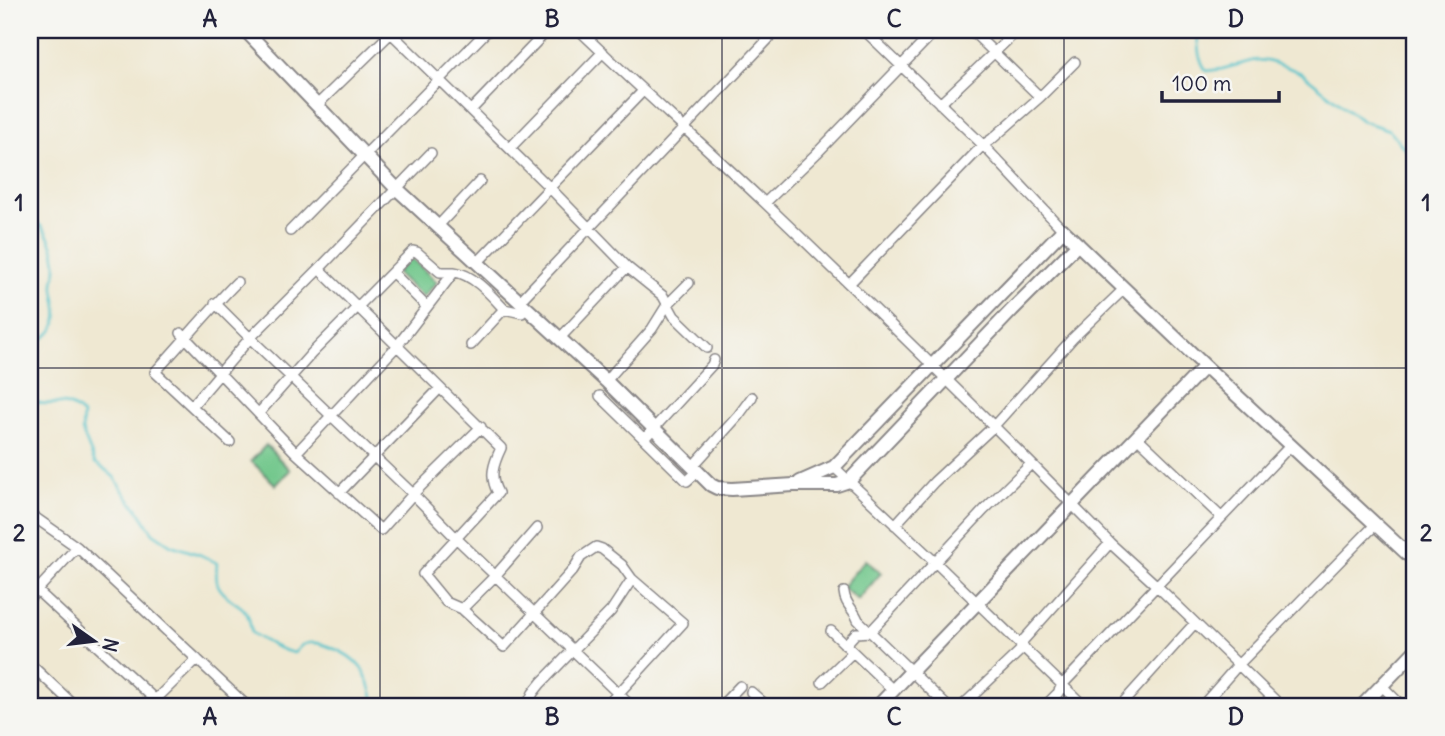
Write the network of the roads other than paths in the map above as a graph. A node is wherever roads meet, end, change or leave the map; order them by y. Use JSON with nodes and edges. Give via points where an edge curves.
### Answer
{"nodes":[{"id":1,"x":245,"y":30,"type":"edge"},
{"id":2,"x":488,"y":30,"type":"edge"},
{"id":3,"x":548,"y":30,"type":"edge"},
{"id":4,"x":579,"y":30,"type":"edge"},
{"id":5,"x":777,"y":30,"type":"edge"},
{"id":6,"x":864,"y":30,"type":"edge"},
{"id":7,"x":936,"y":30,"type":"edge"},
{"id":8,"x":971,"y":30,"type":"edge"},
{"id":9,"x":1018,"y":30,"type":"edge"},
{"id":10,"x":392,"y":31,"type":"edge"},
{"id":11,"x":603,"y":52,"type":"junction"},
{"id":12,"x":994,"y":52,"type":"junction"},
{"id":13,"x":1075,"y":62,"type":"dead end"},
{"id":14,"x":900,"y":65,"type":"junction"},
{"id":15,"x":439,"y":79,"type":"junction"},
{"id":16,"x":643,"y":91,"type":"junction"},
{"id":17,"x":1040,"y":97,"type":"junction"},
{"id":18,"x":940,"y":104,"type":"junction"},
{"id":19,"x":317,"y":106,"type":"junction"},
{"id":20,"x":471,"y":110,"type":"junction"},
{"id":21,"x":684,"y":127,"type":"junction"},
{"id":22,"x":983,"y":145,"type":"junction"},
{"id":23,"x":510,"y":148,"type":"junction"},
{"id":24,"x":431,"y":153,"type":"dead end"},
{"id":25,"x":365,"y":155,"type":"junction"},
{"id":26,"x":480,"y":181,"type":"dead end"},
{"id":27,"x":549,"y":187,"type":"junction"},
{"id":28,"x":396,"y":188,"type":"junction"},
{"id":29,"x":765,"y":203,"type":"junction"},
{"id":30,"x":437,"y":227,"type":"junction"},
{"id":31,"x":591,"y":228,"type":"junction"},
{"id":32,"x":1063,"y":230,"type":"junction"},
{"id":33,"x":290,"y":231,"type":"dead end"},
{"id":34,"x":1079,"y":244,"type":"junction"},
{"id":35,"x":478,"y":262,"type":"junction"},
{"id":36,"x":627,"y":267,"type":"junction"},
{"id":37,"x":319,"y":269,"type":"junction"},
{"id":38,"x":454,"y":272,"type":"junction"},
{"id":39,"x":393,"y":274,"type":"junction"},
{"id":40,"x":237,"y":282,"type":"dead end"},
{"id":41,"x":689,"y":283,"type":"dead end"},
{"id":42,"x":849,"y":284,"type":"junction"},
{"id":43,"x":1125,"y":288,"type":"junction"},
{"id":44,"x":215,"y":303,"type":"junction"},
{"id":45,"x":523,"y":305,"type":"junction"},
{"id":46,"x":667,"y":305,"type":"junction"},
{"id":47,"x":427,"y":307,"type":"junction"},
{"id":48,"x":358,"y":308,"type":"junction"},
{"id":49,"x":504,"y":309,"type":"junction"},
{"id":50,"x":183,"y":336,"type":"junction"},
{"id":51,"x":250,"y":338,"type":"junction"},
{"id":52,"x":560,"y":338,"type":"junction"},
{"id":53,"x":471,"y":345,"type":"dead end"},
{"id":54,"x":397,"y":346,"type":"junction"},
{"id":55,"x":707,"y":348,"type":"dead end"},
{"id":56,"x":714,"y":360,"type":"dead end"},
{"id":57,"x":932,"y":366,"type":"junction"},
{"id":58,"x":1205,"y":366,"type":"junction"},
{"id":59,"x":219,"y":375,"type":"junction"},
{"id":60,"x":290,"y":377,"type":"junction"},
{"id":61,"x":945,"y":380,"type":"junction"},
{"id":62,"x":606,"y":381,"type":"junction"},
{"id":63,"x":440,"y":388,"type":"junction"},
{"id":64,"x":600,"y":396,"type":"dead end"},
{"id":65,"x":752,"y":397,"type":"dead end"},
{"id":66,"x":192,"y":406,"type":"junction"},
{"id":67,"x":259,"y":413,"type":"junction"},
{"id":68,"x":331,"y":416,"type":"junction"},
{"id":69,"x":481,"y":427,"type":"junction"},
{"id":70,"x":993,"y":427,"type":"junction"},
{"id":71,"x":654,"y":428,"type":"junction"},
{"id":72,"x":1137,"y":436,"type":"junction"},
{"id":73,"x":645,"y":439,"type":"junction"},
{"id":74,"x":230,"y":442,"type":"dead end"},
{"id":75,"x":1291,"y":445,"type":"junction"},
{"id":76,"x":296,"y":453,"type":"junction"},
{"id":77,"x":373,"y":456,"type":"junction"},
{"id":78,"x":1031,"y":464,"type":"junction"},
{"id":79,"x":834,"y":467,"type":"junction"},
{"id":80,"x":695,"y":469,"type":"junction"},
{"id":81,"x":849,"y":481,"type":"junction"},
{"id":82,"x":794,"y":485,"type":"junction"},
{"id":83,"x":339,"y":493,"type":"junction"},
{"id":84,"x":413,"y":494,"type":"junction"},
{"id":85,"x":1072,"y":504,"type":"junction"},
{"id":86,"x":30,"y":514,"type":"edge"},
{"id":87,"x":1221,"y":517,"type":"junction"},
{"id":88,"x":895,"y":524,"type":"junction"},
{"id":89,"x":1376,"y":525,"type":"junction"},
{"id":90,"x":537,"y":528,"type":"dead end"},
{"id":91,"x":456,"y":538,"type":"junction"},
{"id":92,"x":1110,"y":543,"type":"junction"},
{"id":93,"x":77,"y":547,"type":"junction"},
{"id":94,"x":1415,"y":561,"type":"edge"},
{"id":95,"x":934,"y":562,"type":"junction"},
{"id":96,"x":495,"y":576,"type":"junction"},
{"id":97,"x":632,"y":579,"type":"junction"},
{"id":98,"x":1156,"y":585,"type":"junction"},
{"id":99,"x":34,"y":587,"type":"edge"},
{"id":100,"x":844,"y":592,"type":"dead end"},
{"id":101,"x":30,"y":598,"type":"edge"},
{"id":102,"x":977,"y":603,"type":"junction"},
{"id":103,"x":461,"y":609,"type":"junction"},
{"id":104,"x":534,"y":613,"type":"junction"},
{"id":105,"x":1195,"y":623,"type":"junction"},
{"id":106,"x":831,"y":631,"type":"dead end"},
{"id":107,"x":870,"y":632,"type":"junction"},
{"id":108,"x":1022,"y":645,"type":"junction"},
{"id":109,"x":849,"y":648,"type":"junction"},
{"id":110,"x":573,"y":651,"type":"junction"},
{"id":111,"x":1415,"y":651,"type":"edge"},
{"id":112,"x":197,"y":659,"type":"junction"},
{"id":113,"x":30,"y":664,"type":"edge"},
{"id":114,"x":1238,"y":665,"type":"junction"},
{"id":115,"x":912,"y":671,"type":"junction"},
{"id":116,"x":822,"y":682,"type":"dead end"},
{"id":117,"x":1062,"y":685,"type":"junction"},
{"id":118,"x":740,"y":686,"type":"dead end"},
{"id":119,"x":1382,"y":686,"type":"junction"},
{"id":120,"x":893,"y":690,"type":"junction"},
{"id":121,"x":751,"y":692,"type":"dead end"},
{"id":122,"x":618,"y":694,"type":"junction"},
{"id":123,"x":155,"y":704,"type":"edge"},
{"id":124,"x":75,"y":706,"type":"edge"},
{"id":125,"x":247,"y":706,"type":"edge"},
{"id":126,"x":527,"y":706,"type":"edge"},
{"id":127,"x":605,"y":706,"type":"edge"},
{"id":128,"x":631,"y":706,"type":"edge"},
{"id":129,"x":722,"y":706,"type":"edge"},
{"id":130,"x":767,"y":706,"type":"edge"},
{"id":131,"x":878,"y":706,"type":"edge"},
{"id":132,"x":947,"y":706,"type":"edge"},
{"id":133,"x":962,"y":706,"type":"edge"},
{"id":134,"x":1045,"y":706,"type":"edge"},
{"id":135,"x":1084,"y":706,"type":"edge"},
{"id":136,"x":1120,"y":706,"type":"edge"},
{"id":137,"x":1202,"y":706,"type":"edge"},
{"id":138,"x":1280,"y":706,"type":"edge"},
{"id":139,"x":1362,"y":706,"type":"edge"},
{"id":140,"x":1402,"y":706,"type":"edge"}],
"edges":[{"from":1,"to":19,"type":"street"},
{"from":2,"to":15,"type":"street"},
{"from":3,"to":20,"type":"street"},
{"from":4,"to":11,"type":"street"},
{"from":5,"to":21,"type":"street"},
{"from":6,"to":14,"type":"street"},
{"from":7,"to":14,"type":"street"},
{"from":8,"to":12,"type":"street"},
{"from":9,"to":12,"type":"street"},
{"from":10,"to":15,"type":"street"},
{"from":10,"to":19,"type":"street"},
{"from":11,"to":16,"type":"street"},
{"from":11,"to":23,"type":"street"},
{"from":12,"to":17,"type":"street"},
{"from":12,"to":18,"type":"street"},
{"from":13,"to":17,"type":"street"},
{"from":14,"to":18,"type":"street"},
{"from":14,"to":29,"type":"street"},
{"from":15,"to":20,"type":"street"},
{"from":15,"to":25,"type":"street"},
{"from":16,"to":21,"type":"street"},
{"from":16,"to":27,"type":"street"},
{"from":17,"to":22,"type":"street"},
{"from":18,"to":22,"type":"street"},
{"from":19,"to":25,"type":"street"},
{"from":20,"to":23,"type":"street"},
{"from":21,"to":29,"type":"street"},
{"from":21,"to":31,"type":"street"},
{"from":22,"to":32,"type":"street"},
{"from":22,"to":42,"type":"street"},
{"from":23,"to":27,"type":"street"},
{"from":24,"to":28,"type":"street"},
{"from":25,"to":28,"type":"street"},
{"from":25,"to":33,"type":"street"},
{"from":26,"to":30,"type":"street"},
{"from":27,"to":31,"type":"street"},
{"from":27,"to":35,"type":"street"},
{"from":28,"to":30,"type":"street"},
{"from":28,"to":37,"type":"street"},
{"from":29,"to":42,"type":"street"},
{"from":30,"to":35,"type":"street"},
{"from":31,"to":36,"type":"street"},
{"from":31,"to":45,"type":"street"},
{"from":32,"to":34,"type":"street"},
{"from":32,"to":57,"type":"street"},
{"from":34,"to":43,"type":"street"},
{"from":34,"to":61,"type":"street"},
{"from":35,"to":45,"type":"street"},
{"from":36,"to":46,"type":"street","via":[[663,296]]},
{"from":36,"to":52,"type":"street"},
{"from":37,"to":48,"type":"street"},
{"from":37,"to":51,"type":"street"},
{"from":38,"to":39,"type":"street","via":[[440,272],[414,251]]},
{"from":38,"to":47,"type":"street"},
{"from":38,"to":49,"type":"street","via":[[469,276]]},
{"from":39,"to":47,"type":"street"},
{"from":39,"to":48,"type":"street"},
{"from":40,"to":44,"type":"street"},
{"from":41,"to":46,"type":"street"},
{"from":42,"to":57,"type":"street"},
{"from":43,"to":58,"type":"street"},
{"from":43,"to":70,"type":"street"},
{"from":44,"to":50,"type":"street"},
{"from":44,"to":51,"type":"street"},
{"from":45,"to":49,"type":"street","via":[[522,313]]},
{"from":45,"to":52,"type":"street"},
{"from":46,"to":55,"type":"street"},
{"from":46,"to":62,"type":"street"},
{"from":47,"to":54,"type":"street"},
{"from":48,"to":54,"type":"street"},
{"from":48,"to":60,"type":"street"},
{"from":49,"to":53,"type":"street"},
{"from":50,"to":59,"type":"street"},
{"from":50,"to":66,"type":"street","via":[[155,372]]},
{"from":51,"to":59,"type":"street"},
{"from":51,"to":60,"type":"street"},
{"from":52,"to":62,"type":"street"},
{"from":54,"to":63,"type":"street"},
{"from":54,"to":68,"type":"street"},
{"from":56,"to":71,"type":"street"},
{"from":57,"to":61,"type":"street"},
{"from":57,"to":79,"type":"street"},
{"from":58,"to":72,"type":"street"},
{"from":58,"to":75,"type":"street"},
{"from":59,"to":66,"type":"street"},
{"from":59,"to":67,"type":"street"},
{"from":60,"to":67,"type":"street"},
{"from":60,"to":68,"type":"street"},
{"from":61,"to":70,"type":"street"},
{"from":61,"to":81,"type":"street"},
{"from":62,"to":71,"type":"street"},
{"from":63,"to":69,"type":"street"},
{"from":63,"to":77,"type":"street"},
{"from":64,"to":73,"type":"street"},
{"from":65,"to":80,"type":"street"},
{"from":66,"to":74,"type":"street"},
{"from":67,"to":76,"type":"street"},
{"from":68,"to":76,"type":"street"},
{"from":68,"to":77,"type":"street"},
{"from":69,"to":84,"type":"street"},
{"from":69,"to":91,"type":"street","via":[[501,448],[492,472],[498,494]]},
{"from":70,"to":78,"type":"street"},
{"from":70,"to":88,"type":"street"},
{"from":71,"to":73,"type":"street"},
{"from":71,"to":80,"type":"street"},
{"from":72,"to":85,"type":"street"},
{"from":72,"to":87,"type":"street"},
{"from":73,"to":80,"type":"street","via":[[687,481]]},
{"from":75,"to":87,"type":"street"},
{"from":75,"to":89,"type":"street"},
{"from":76,"to":83,"type":"street"},
{"from":77,"to":83,"type":"street"},
{"from":77,"to":84,"type":"street"},
{"from":78,"to":85,"type":"street"},
{"from":78,"to":95,"type":"street"},
{"from":79,"to":81,"type":"street"},
{"from":79,"to":82,"type":"street"},
{"from":80,"to":82,"type":"street","via":[[711,485],[723,489]]},
{"from":81,"to":82,"type":"street"},
{"from":81,"to":88,"type":"street"},
{"from":83,"to":84,"type":"street","via":[[381,530]]},
{"from":84,"to":91,"type":"street"},
{"from":85,"to":92,"type":"street"},
{"from":85,"to":102,"type":"street"},
{"from":86,"to":93,"type":"street"},
{"from":87,"to":98,"type":"street"},
{"from":88,"to":95,"type":"street"},
{"from":89,"to":94,"type":"street"},
{"from":89,"to":114,"type":"street"},
{"from":90,"to":96,"type":"street"},
{"from":91,"to":96,"type":"street"},
{"from":91,"to":103,"type":"street","via":[[423,574],[446,602]]},
{"from":92,"to":98,"type":"street"},
{"from":92,"to":108,"type":"street"},
{"from":93,"to":99,"type":"street"},
{"from":93,"to":112,"type":"street"},
{"from":95,"to":102,"type":"street"},
{"from":95,"to":107,"type":"street"},
{"from":96,"to":103,"type":"street"},
{"from":96,"to":104,"type":"street"},
{"from":97,"to":104,"type":"street","via":[[622,565],[596,547],[581,557]]},
{"from":97,"to":110,"type":"street","via":[[611,611]]},
{"from":97,"to":122,"type":"street","via":[[683,623]]},
{"from":98,"to":105,"type":"street"},
{"from":98,"to":117,"type":"street"},
{"from":99,"to":101,"type":"street"},
{"from":99,"to":123,"type":"street"},
{"from":100,"to":107,"type":"street","via":[[846,603]]},
{"from":102,"to":108,"type":"street"},
{"from":102,"to":115,"type":"street"},
{"from":103,"to":104,"type":"street","via":[[504,647]]},
{"from":104,"to":110,"type":"street"},
{"from":105,"to":114,"type":"street"},
{"from":105,"to":136,"type":"street"},
{"from":106,"to":109,"type":"street"},
{"from":107,"to":109,"type":"street","via":[[856,633]]},
{"from":107,"to":115,"type":"street"},
{"from":108,"to":117,"type":"street"},
{"from":108,"to":133,"type":"street"},
{"from":109,"to":116,"type":"street"},
{"from":109,"to":120,"type":"street"},
{"from":110,"to":122,"type":"street"},
{"from":110,"to":126,"type":"street","via":[[541,683]]},
{"from":111,"to":119,"type":"street"},
{"from":112,"to":123,"type":"street"},
{"from":112,"to":125,"type":"street"},
{"from":113,"to":124,"type":"street"},
{"from":114,"to":137,"type":"street"},
{"from":114,"to":138,"type":"street"},
{"from":115,"to":120,"type":"street"},
{"from":115,"to":132,"type":"street"},
{"from":117,"to":134,"type":"street"},
{"from":117,"to":135,"type":"street"},
{"from":118,"to":129,"type":"street"},
{"from":119,"to":139,"type":"street"},
{"from":119,"to":140,"type":"street"},
{"from":120,"to":131,"type":"street"},
{"from":121,"to":130,"type":"street"},
{"from":122,"to":127,"type":"street"},
{"from":122,"to":128,"type":"street"}]}
